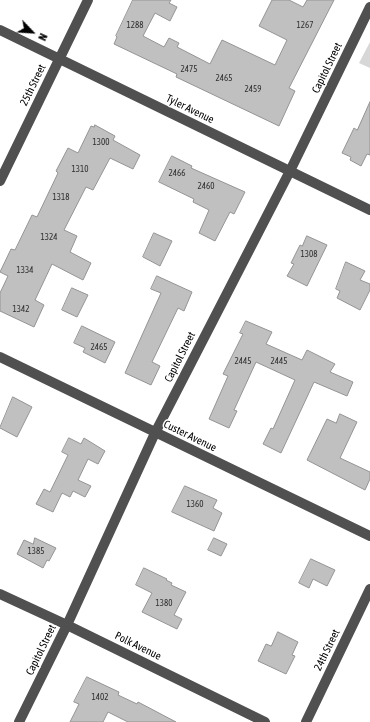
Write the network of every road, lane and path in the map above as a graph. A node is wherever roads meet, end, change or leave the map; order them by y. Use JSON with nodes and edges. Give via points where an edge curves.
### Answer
{"nodes":[{"id":1,"x":88,"y":0,"type":"edge"},
{"id":2,"x":370,"y":7,"type":"edge"},
{"id":3,"x":0,"y":30,"type":"edge"},
{"id":4,"x":60,"y":59,"type":"junction"},
{"id":5,"x":290,"y":171,"type":"junction"},
{"id":6,"x":0,"y":181,"type":"edge"},
{"id":7,"x":370,"y":210,"type":"edge"},
{"id":8,"x":0,"y":357,"type":"edge"},
{"id":9,"x":155,"y":432,"type":"junction"},
{"id":10,"x":370,"y":536,"type":"edge"},
{"id":11,"x":370,"y":589,"type":"edge"},
{"id":12,"x":0,"y":594,"type":"edge"},
{"id":13,"x":68,"y":625,"type":"junction"},
{"id":14,"x":19,"y":722,"type":"edge"},
{"id":15,"x":265,"y":722,"type":"edge"},
{"id":16,"x":306,"y":722,"type":"edge"}],
"edges":[{"from":1,"to":4,"type":"street","name":"25th Street"},
{"from":2,"to":5,"type":"street","name":"Capitol Street"},
{"from":3,"to":4,"type":"street","name":"Tyler Avenue"},
{"from":4,"to":5,"type":"street","name":"Tyler Avenue"},
{"from":4,"to":6,"type":"street","name":"25th Street"},
{"from":5,"to":7,"type":"street","name":"Tyler Avenue"},
{"from":5,"to":9,"type":"street","name":"Capitol Street"},
{"from":8,"to":9,"type":"street","name":"Custer Avenue"},
{"from":9,"to":10,"type":"street","name":"Custer Avenue"},
{"from":9,"to":13,"type":"street","name":"Capitol Street"},
{"from":11,"to":16,"type":"street","name":"24th Street"},
{"from":12,"to":13,"type":"street","name":"Polk Avenue"},
{"from":13,"to":14,"type":"street","name":"Capitol Street"},
{"from":13,"to":15,"type":"street","name":"Polk Avenue"}]}
